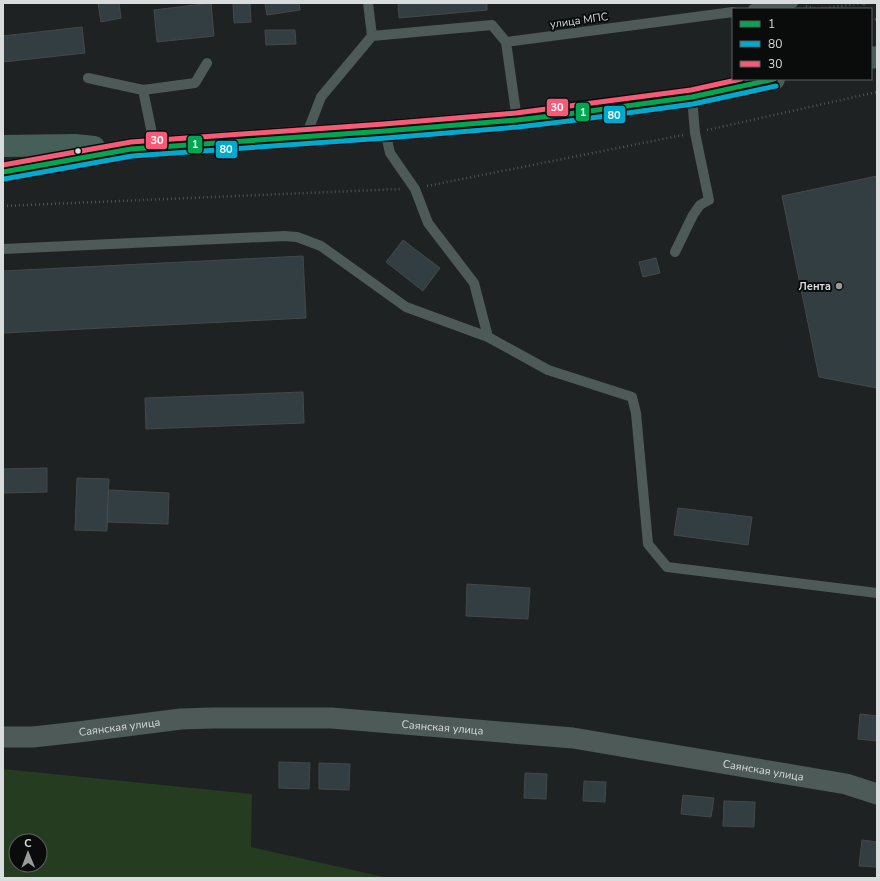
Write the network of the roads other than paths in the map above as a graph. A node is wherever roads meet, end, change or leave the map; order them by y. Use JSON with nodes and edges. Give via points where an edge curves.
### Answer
{"nodes":[{"id":1,"x":368,"y":3,"type":"edge"},
{"id":2,"x":793,"y":3,"type":"edge"},
{"id":3,"x":760,"y":8,"type":"edge"},
{"id":4,"x":732,"y":12,"type":"edge"},
{"id":5,"x":372,"y":36,"type":"junction"},
{"id":6,"x":506,"y":42,"type":"junction"},
{"id":7,"x":207,"y":63,"type":"dead end"},
{"id":8,"x":88,"y":78,"type":"dead end"},
{"id":9,"x":769,"y":80,"type":"edge"},
{"id":10,"x":143,"y":90,"type":"junction"},
{"id":11,"x":692,"y":96,"type":"junction"},
{"id":12,"x":517,"y":120,"type":"junction"},
{"id":13,"x":385,"y":131,"type":"junction"},
{"id":14,"x":306,"y":136,"type":"junction"},
{"id":15,"x":3,"y":146,"type":"edge"},
{"id":16,"x":155,"y":148,"type":"junction"},
{"id":17,"x":131,"y":149,"type":"junction"},
{"id":18,"x":3,"y":172,"type":"edge"},
{"id":19,"x":3,"y":249,"type":"edge"},
{"id":20,"x":675,"y":252,"type":"dead end"},
{"id":21,"x":488,"y":337,"type":"junction"},
{"id":22,"x":877,"y":593,"type":"edge"},
{"id":23,"x":3,"y":737,"type":"edge"},
{"id":24,"x":877,"y":794,"type":"edge"}],
"edges":[{"from":1,"to":5,"type":"lane"},
{"from":2,"to":3,"type":"lane"},
{"from":4,"to":6,"type":"lane","name":"улица МПС"},
{"from":5,"to":6,"type":"lane","via":[[492,25]]},
{"from":5,"to":14,"type":"lane","via":[[321,97]]},
{"from":6,"to":12,"type":"lane"},
{"from":7,"to":10,"type":"lane","via":[[195,83]]},
{"from":8,"to":10,"type":"lane"},
{"from":9,"to":11,"type":"highway"},
{"from":10,"to":16,"type":"lane"},
{"from":11,"to":12,"type":"highway"},
{"from":11,"to":20,"type":"lane","via":[[695,133],[709,200],[700,205],[693,215]]},
{"from":12,"to":13,"type":"highway"},
{"from":13,"to":14,"type":"highway"},
{"from":13,"to":21,"type":"lane","via":[[390,153],[415,188],[428,223],[474,283]]},
{"from":14,"to":16,"type":"highway"},
{"from":15,"to":17,"type":"highway","via":[[75,145]]},
{"from":16,"to":17,"type":"highway"},
{"from":17,"to":18,"type":"highway"},
{"from":19,"to":21,"type":"lane","via":[[296,237],[322,246],[406,307]]},
{"from":21,"to":22,"type":"lane","via":[[548,370],[632,397],[636,413],[648,544],[667,567]]},
{"from":23,"to":24,"type":"street","name":"Саянская улица","via":[[33,737],[189,719],[331,718],[573,738],[846,784]]}]}
